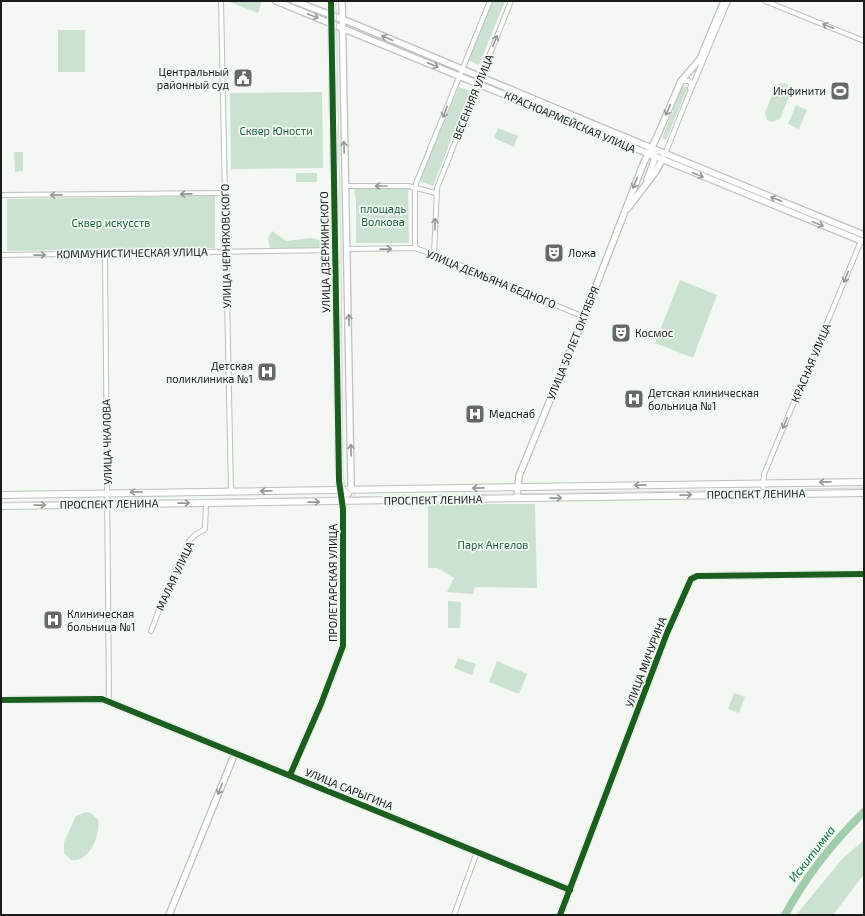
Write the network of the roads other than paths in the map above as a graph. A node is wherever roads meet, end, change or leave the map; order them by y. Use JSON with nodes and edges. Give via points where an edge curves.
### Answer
{"nodes":[{"id":1,"x":221,"y":1,"type":"edge"},
{"id":2,"x":276,"y":1,"type":"edge"},
{"id":3,"x":294,"y":1,"type":"edge"},
{"id":4,"x":331,"y":1,"type":"edge"},
{"id":5,"x":342,"y":1,"type":"edge"},
{"id":6,"x":490,"y":1,"type":"edge"},
{"id":7,"x":511,"y":1,"type":"edge"},
{"id":8,"x":724,"y":1,"type":"edge"},
{"id":9,"x":728,"y":1,"type":"edge"},
{"id":10,"x":765,"y":1,"type":"edge"},
{"id":11,"x":332,"y":16,"type":"junction"},
{"id":12,"x":343,"y":20,"type":"junction"},
{"id":13,"x":331,"y":23,"type":"junction"},
{"id":14,"x":343,"y":27,"type":"junction"},
{"id":15,"x":864,"y":41,"type":"edge"},
{"id":16,"x":462,"y":69,"type":"junction"},
{"id":17,"x":459,"y":76,"type":"junction"},
{"id":18,"x":480,"y":76,"type":"junction"},
{"id":19,"x":681,"y":81,"type":"junction"},
{"id":20,"x":478,"y":83,"type":"junction"},
{"id":21,"x":687,"y":100,"type":"junction"},
{"id":22,"x":651,"y":148,"type":"junction"},
{"id":23,"x":648,"y":154,"type":"junction"},
{"id":24,"x":665,"y":154,"type":"junction"},
{"id":25,"x":655,"y":157,"type":"junction"},
{"id":26,"x":662,"y":160,"type":"junction"},
{"id":27,"x":346,"y":186,"type":"junction"},
{"id":28,"x":415,"y":187,"type":"junction"},
{"id":29,"x":643,"y":188,"type":"junction"},
{"id":30,"x":225,"y":193,"type":"junction"},
{"id":31,"x":436,"y":193,"type":"junction"},
{"id":32,"x":1,"y":196,"type":"edge"},
{"id":33,"x":626,"y":212,"type":"junction"},
{"id":34,"x":864,"y":234,"type":"edge"},
{"id":35,"x":862,"y":241,"type":"edge"},
{"id":36,"x":415,"y":248,"type":"junction"},
{"id":37,"x":347,"y":249,"type":"junction"},
{"id":38,"x":335,"y":250,"type":"junction"},
{"id":39,"x":226,"y":252,"type":"junction"},
{"id":40,"x":105,"y":254,"type":"junction"},
{"id":41,"x":1,"y":255,"type":"edge"},
{"id":42,"x":434,"y":255,"type":"junction"},
{"id":43,"x":584,"y":317,"type":"junction"},
{"id":44,"x":864,"y":482,"type":"edge"},
{"id":45,"x":763,"y":483,"type":"junction"},
{"id":46,"x":517,"y":487,"type":"junction"},
{"id":47,"x":351,"y":489,"type":"junction"},
{"id":48,"x":339,"y":490,"type":"junction"},
{"id":49,"x":231,"y":491,"type":"junction"},
{"id":50,"x":864,"y":492,"type":"edge"},
{"id":51,"x":108,"y":493,"type":"junction"},
{"id":52,"x":763,"y":494,"type":"junction"},
{"id":53,"x":1,"y":495,"type":"edge"},
{"id":54,"x":517,"y":498,"type":"junction"},
{"id":55,"x":343,"y":501,"type":"junction"},
{"id":56,"x":206,"y":503,"type":"junction"},
{"id":57,"x":108,"y":504,"type":"junction"},
{"id":58,"x":1,"y":506,"type":"edge"},
{"id":59,"x":864,"y":574,"type":"edge"},
{"id":60,"x":151,"y":631,"type":"dead end"},
{"id":61,"x":1,"y":700,"type":"edge"},
{"id":62,"x":109,"y":701,"type":"junction"},
{"id":63,"x":235,"y":753,"type":"junction"},
{"id":64,"x":290,"y":775,"type":"junction"},
{"id":65,"x":477,"y":852,"type":"junction"},
{"id":66,"x":570,"y":890,"type":"junction"},
{"id":67,"x":169,"y":915,"type":"edge"},
{"id":68,"x":454,"y":915,"type":"edge"},
{"id":69,"x":560,"y":915,"type":"edge"}],
"edges":[{"from":1,"to":30,"type":"street","name":"УЛИЦА ЧЕРНЯХОВСКОГО"},
{"from":2,"to":13,"type":"street","name":"КРАСНОАРМЕЙСКАЯ УЛИЦА","one_way":true},
{"from":3,"to":11,"type":"street","name":"КРАСНОАРМЕЙСКАЯ УЛИЦА"},
{"from":4,"to":11,"type":"street","name":"УЛИЦА ДЗЕРЖИНСКОГО"},
{"from":5,"to":12,"type":"street","name":"УЛИЦА ДЗЕРЖИНСКОГО"},
{"from":6,"to":16,"type":"street","name":"ВЕСЕННЯЯ УЛИЦА"},
{"from":18,"to":7,"type":"street","name":"ВЕСЕННЯЯ УЛИЦА","one_way":true},
{"from":8,"to":19,"type":"street","name":"УЛИЦА 50 ЛЕТ ОКТЯБРЯ","via":[[700,59]]},
{"from":9,"to":21,"type":"street","name":"УЛИЦА 50 ЛЕТ ОКТЯБРЯ"},
{"from":15,"to":10,"type":"street","one_way":true},
{"from":11,"to":12,"type":"street","name":"КРАСНОАРМЕЙСКАЯ УЛИЦА"},
{"from":11,"to":13,"type":"street","name":"УЛИЦА ДЗЕРЖИНСКОГО"},
{"from":12,"to":14,"type":"street","name":"УЛИЦА ДЗЕРЖИНСКОГО"},
{"from":16,"to":12,"type":"street","name":"КРАСНОАРМЕЙСКАЯ УЛИЦА","one_way":true},
{"from":13,"to":14,"type":"street","name":"КРАСНОАРМЕЙСКАЯ УЛИЦА"},
{"from":13,"to":38,"type":"street","name":"УЛИЦА ДЗЕРЖИНСКОГО"},
{"from":14,"to":17,"type":"street","name":"КРАСНОАРМЕЙСКАЯ УЛИЦА","one_way":true},
{"from":27,"to":14,"type":"street","name":"УЛИЦА ДЗЕРЖИНСКОГО","one_way":true},
{"from":16,"to":17,"type":"street","name":"ВЕСЕННЯЯ УЛИЦА"},
{"from":16,"to":18,"type":"street","name":"КРАСНОАРМЕЙСКАЯ УЛИЦА"},
{"from":17,"to":20,"type":"street","name":"КРАСНОАРМЕЙСКАЯ УЛИЦА"},
{"from":17,"to":28,"type":"street","name":"ВЕСЕННЯЯ УЛИЦА","one_way":true},
{"from":18,"to":20,"type":"street","name":"ВЕСЕННЯЯ УЛИЦА"},
{"from":18,"to":22,"type":"street","name":"КРАСНОАРМЕЙСКАЯ УЛИЦА"},
{"from":19,"to":21,"type":"street","name":"УЛИЦА 50 ЛЕТ ОКТЯБРЯ","via":[[691,83]]},
{"from":19,"to":22,"type":"street","name":"УЛИЦА 50 ЛЕТ ОКТЯБРЯ","one_way":true},
{"from":20,"to":23,"type":"street","name":"КРАСНОАРМЕЙСКАЯ УЛИЦА"},
{"from":20,"to":31,"type":"street","name":"ВЕСЕННЯЯ УЛИЦА"},
{"from":21,"to":24,"type":"street","name":"УЛИЦА 50 ЛЕТ ОКТЯБРЯ"},
{"from":22,"to":23,"type":"street","name":"УЛИЦА 50 ЛЕТ ОКТЯБРЯ"},
{"from":22,"to":24,"type":"street","name":"КРАСНОАРМЕЙСКАЯ УЛИЦА"},
{"from":22,"to":25,"type":"street"},
{"from":23,"to":25,"type":"street","name":"КРАСНОАРМЕЙСКАЯ УЛИЦА"},
{"from":23,"to":33,"type":"street","name":"УЛИЦА 50 ЛЕТ ОКТЯБРЯ","one_way":true,"via":[[628,200]]},
{"from":24,"to":26,"type":"street","name":"УЛИЦА 50 ЛЕТ ОКТЯБРЯ"},
{"from":34,"to":24,"type":"street","name":"КРАСНОАРМЕЙСКАЯ УЛИЦА","one_way":true},
{"from":25,"to":26,"type":"street","name":"КРАСНОАРМЕЙСКАЯ УЛИЦА"},
{"from":25,"to":29,"type":"street"},
{"from":26,"to":29,"type":"street","name":"УЛИЦА 50 ЛЕТ ОКТЯБРЯ"},
{"from":26,"to":35,"type":"street","name":"КРАСНОАРМЕЙСКАЯ УЛИЦА","one_way":true},
{"from":28,"to":27,"type":"street","one_way":true},
{"from":27,"to":37,"type":"street","name":"УЛИЦА ДЗЕРЖИНСКОГО"},
{"from":28,"to":31,"type":"street"},
{"from":28,"to":36,"type":"street","name":"ВЕСЕННЯЯ УЛИЦА"},
{"from":29,"to":33,"type":"street","name":"УЛИЦА 50 ЛЕТ ОКТЯБРЯ"},
{"from":30,"to":32,"type":"street","one_way":true},
{"from":30,"to":39,"type":"street","name":"УЛИЦА ЧЕРНЯХОВСКОГО"},
{"from":42,"to":31,"type":"street","name":"ВЕСЕННЯЯ УЛИЦА","one_way":true},
{"from":33,"to":43,"type":"street","name":"УЛИЦА 50 ЛЕТ ОКТЯБРЯ"},
{"from":34,"to":35,"type":"street","name":"КРАСНАЯ УЛИЦА"},
{"from":35,"to":45,"type":"street","name":"КРАСНАЯ УЛИЦА","one_way":true,"via":[[764,474]]},
{"from":37,"to":36,"type":"street","name":"УЛИЦА ДЕМЬЯНА БЕДНОГО","one_way":true},
{"from":36,"to":42,"type":"street","name":"УЛИЦА ДЕМЬЯНА БЕДНОГО"},
{"from":47,"to":37,"type":"street","name":"УЛИЦА ДЗЕРЖИНСКОГО","one_way":true},
{"from":38,"to":39,"type":"street","name":"КОММУНИСТИЧЕСКАЯ УЛИЦА"},
{"from":38,"to":48,"type":"street","name":"УЛИЦА ДЗЕРЖИНСКОГО"},
{"from":39,"to":40,"type":"street","name":"КОММУНИСТИЧЕСКАЯ УЛИЦА"},
{"from":39,"to":49,"type":"street","name":"УЛИЦА ЧЕРНЯХОВСКОГО"},
{"from":41,"to":40,"type":"street","name":"КОММУНИСТИЧЕСКАЯ УЛИЦА","one_way":true},
{"from":40,"to":51,"type":"street","name":"УЛИЦА ЧКАЛОВА"},
{"from":42,"to":43,"type":"street","name":"УЛИЦА ДЕМЬЯНА БЕДНОГО"},
{"from":43,"to":46,"type":"street","name":"УЛИЦА 50 ЛЕТ ОКТЯБРЯ","via":[[519,476]]},
{"from":44,"to":45,"type":"main road","name":"ПРОСПЕКТ ЛЕНИНА","one_way":true},
{"from":45,"to":46,"type":"main road","name":"ПРОСПЕКТ ЛЕНИНА","one_way":true},
{"from":45,"to":52,"type":"street","name":"КРАСНАЯ УЛИЦА"},
{"from":46,"to":47,"type":"main road","name":"ПРОСПЕКТ ЛЕНИНА","one_way":true},
{"from":46,"to":54,"type":"street","name":"УЛИЦА 50 ЛЕТ ОКТЯБРЯ"},
{"from":47,"to":48,"type":"main road","name":"ПРОСПЕКТ ЛЕНИНА"},
{"from":47,"to":55,"type":"street"},
{"from":48,"to":49,"type":"main road","name":"ПРОСПЕКТ ЛЕНИНА","one_way":true},
{"from":48,"to":55,"type":"street","name":"УЛИЦА ДЗЕРЖИНСКОГО"},
{"from":49,"to":51,"type":"main road","name":"ПРОСПЕКТ ЛЕНИНА","one_way":true},
{"from":50,"to":52,"type":"main road","name":"ПРОСПЕКТ ЛЕНИНА"},
{"from":51,"to":53,"type":"main road","name":"ПРОСПЕКТ ЛЕНИНА"},
{"from":51,"to":57,"type":"street","name":"УЛИЦА ЧКАЛОВА"},
{"from":54,"to":52,"type":"main road","name":"ПРОСПЕКТ ЛЕНИНА","one_way":true},
{"from":54,"to":55,"type":"main road","name":"ПРОСПЕКТ ЛЕНИНА"},
{"from":56,"to":55,"type":"main road","name":"ПРОСПЕКТ ЛЕНИНА","one_way":true},
{"from":55,"to":64,"type":"street","name":"ПРОЛЕТАРСКАЯ УЛИЦА","via":[[343,646]]},
{"from":57,"to":56,"type":"main road","name":"ПРОСПЕКТ ЛЕНИНА","one_way":true},
{"from":56,"to":60,"type":"street","name":"МАЛАЯ УЛИЦА","via":[[206,529],[190,541],[167,589]]},
{"from":58,"to":57,"type":"main road","name":"ПРОСПЕКТ ЛЕНИНА","one_way":true},
{"from":57,"to":62,"type":"street","name":"УЛИЦА ЧКАЛОВА"},
{"from":59,"to":66,"type":"street","name":"УЛИЦА МИЧУРИНА","via":[[697,576],[691,579],[667,633]]},
{"from":61,"to":62,"type":"street","name":"УЛИЦА САРЫГИНА","via":[[94,698]]},
{"from":62,"to":63,"type":"street","name":"УЛИЦА САРЫГИНА"},
{"from":63,"to":64,"type":"street","name":"УЛИЦА САРЫГИНА"},
{"from":63,"to":67,"type":"street","one_way":true},
{"from":64,"to":65,"type":"street","name":"УЛИЦА САРЫГИНА"},
{"from":65,"to":66,"type":"street","name":"УЛИЦА САРЫГИНА"},
{"from":65,"to":68,"type":"street"},
{"from":66,"to":69,"type":"street","name":"УЛИЦА МИЧУРИНА"}]}
